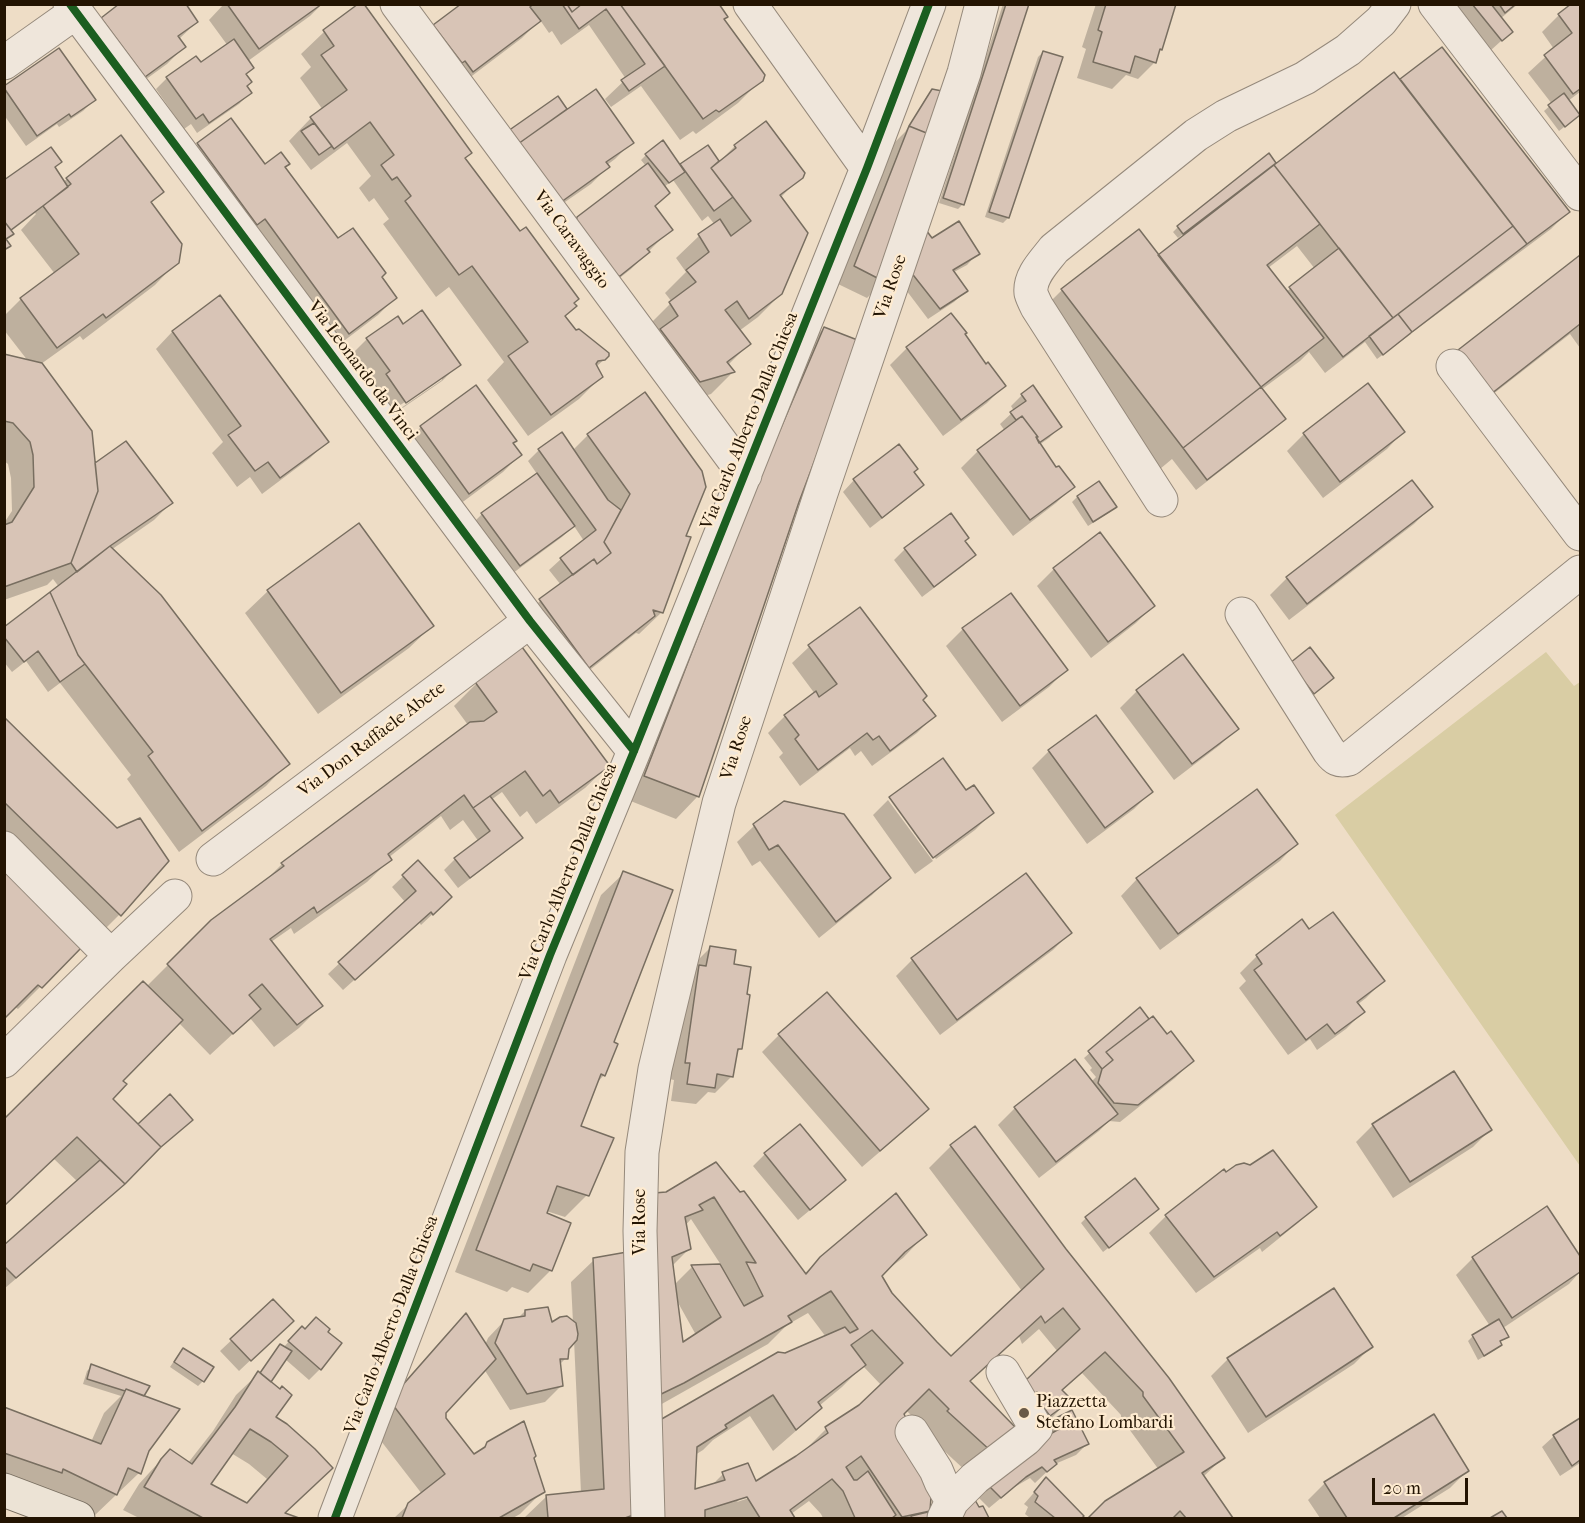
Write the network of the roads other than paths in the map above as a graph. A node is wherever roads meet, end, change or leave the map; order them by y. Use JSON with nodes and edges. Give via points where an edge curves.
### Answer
{"nodes":[{"id":1,"x":397,"y":4,"type":"edge"},
{"id":2,"x":750,"y":4,"type":"edge"},
{"id":3,"x":929,"y":4,"type":"edge"},
{"id":4,"x":982,"y":4,"type":"edge"},
{"id":5,"x":1394,"y":4,"type":"edge"},
{"id":6,"x":1435,"y":4,"type":"edge"},
{"id":7,"x":73,"y":8,"type":"edge"},
{"id":8,"x":4,"y":63,"type":"edge"},
{"id":9,"x":867,"y":168,"type":"junction"},
{"id":10,"x":1581,"y":194,"type":"edge"},
{"id":11,"x":1453,"y":366,"type":"dead end"},
{"id":12,"x":745,"y":475,"type":"junction"},
{"id":13,"x":1161,"y":500,"type":"dead end"},
{"id":14,"x":1581,"y":534,"type":"edge"},
{"id":15,"x":1581,"y":572,"type":"edge"},
{"id":16,"x":1242,"y":614,"type":"dead end"},
{"id":17,"x":530,"y":621,"type":"junction"},
{"id":18,"x":634,"y":751,"type":"junction"},
{"id":19,"x":4,"y":848,"type":"edge"},
{"id":20,"x":213,"y":860,"type":"dead end"},
{"id":21,"x":175,"y":896,"type":"dead end"},
{"id":22,"x":111,"y":957,"type":"junction"},
{"id":23,"x":4,"y":1061,"type":"edge"},
{"id":24,"x":1003,"y":1372,"type":"dead end"},
{"id":25,"x":912,"y":1432,"type":"dead end"},
{"id":26,"x":4,"y":1490,"type":"edge"},
{"id":27,"x":948,"y":1510,"type":"edge"},
{"id":28,"x":78,"y":1518,"type":"edge"},
{"id":29,"x":335,"y":1518,"type":"edge"},
{"id":30,"x":648,"y":1518,"type":"edge"}],
"edges":[{"from":1,"to":12,"type":"street","name":"Via Caravaggio"},
{"from":2,"to":9,"type":"street"},
{"from":3,"to":9,"type":"street","name":"Via Carlo Alberto Dalla Chiesa"},
{"from":4,"to":30,"type":"street","name":"Via Rose","via":[[964,73],[719,803],[655,1069],[642,1152],[640,1231]]},
{"from":5,"to":13,"type":"street","via":[[1348,50],[1305,78],[1196,135],[1054,249],[1038,270],[1031,293],[1037,307]]},
{"from":6,"to":10,"type":"street"},
{"from":7,"to":8,"type":"street"},
{"from":7,"to":17,"type":"street","name":"Via Leonardo da Vinci"},
{"from":9,"to":12,"type":"street","name":"Via Carlo Alberto Dalla Chiesa"},
{"from":11,"to":14,"type":"street"},
{"from":12,"to":18,"type":"street","name":"Via Carlo Alberto Dalla Chiesa"},
{"from":15,"to":16,"type":"street","via":[[1343,761],[1333,756]]},
{"from":17,"to":18,"type":"street","name":"Via Leonardo da Vinci"},
{"from":17,"to":20,"type":"street","name":"Via Don Raffaele Abete"},
{"from":18,"to":29,"type":"street","name":"Via Carlo Alberto Dalla Chiesa","via":[[550,955]]},
{"from":19,"to":22,"type":"street"},
{"from":21,"to":22,"type":"street"},
{"from":22,"to":23,"type":"street"},
{"from":24,"to":27,"type":"street","via":[[1037,1426],[975,1478]]},
{"from":25,"to":27,"type":"street","via":[[936,1470]]},
{"from":26,"to":28,"type":"main road"}]}
